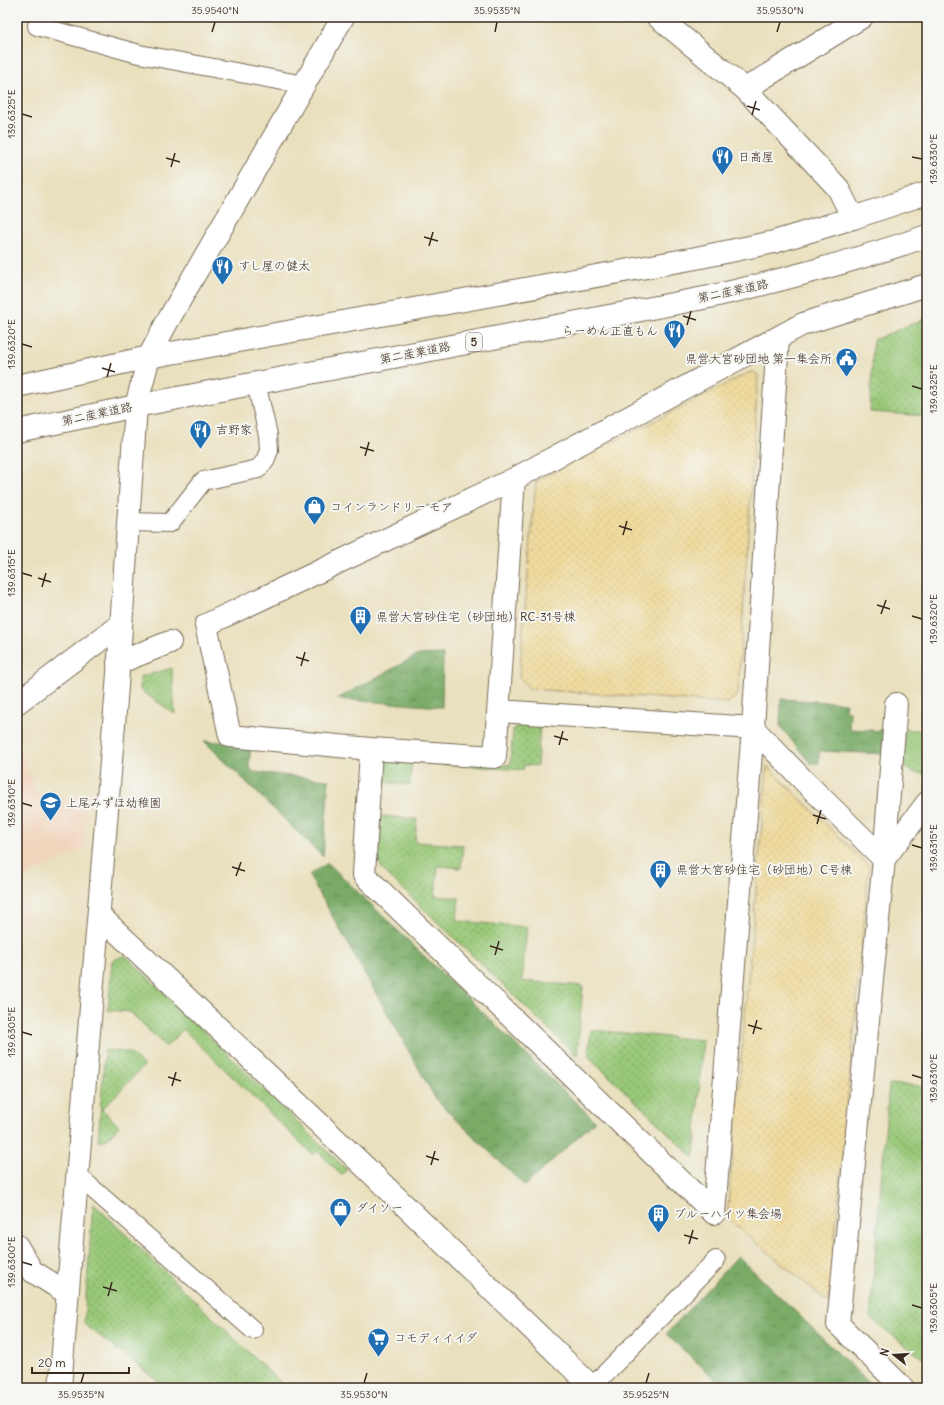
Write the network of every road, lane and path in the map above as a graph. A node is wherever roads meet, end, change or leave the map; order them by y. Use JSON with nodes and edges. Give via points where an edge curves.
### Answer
{"nodes":[{"id":1,"x":343,"y":17,"type":"edge"},
{"id":2,"x":658,"y":17,"type":"edge"},
{"id":3,"x":862,"y":17,"type":"edge"},
{"id":4,"x":37,"y":26,"type":"dead end"},
{"id":5,"x":304,"y":85,"type":"junction"},
{"id":6,"x":745,"y":89,"type":"junction"},
{"id":7,"x":927,"y":193,"type":"edge"},
{"id":8,"x":853,"y":218,"type":"junction"},
{"id":9,"x":927,"y":236,"type":"edge"},
{"id":10,"x":927,"y":286,"type":"edge"},
{"id":11,"x":778,"y":338,"type":"junction"},
{"id":12,"x":149,"y":357,"type":"junction"},
{"id":13,"x":256,"y":383,"type":"junction"},
{"id":14,"x":17,"y":386,"type":"edge"},
{"id":15,"x":136,"y":406,"type":"junction"},
{"id":16,"x":17,"y":431,"type":"edge"},
{"id":17,"x":514,"y":478,"type":"junction"},
{"id":18,"x":128,"y":522,"type":"junction"},
{"id":19,"x":121,"y":624,"type":"junction"},
{"id":20,"x":170,"y":642,"type":"dead end"},
{"id":21,"x":118,"y":663,"type":"junction"},
{"id":22,"x":17,"y":703,"type":"edge"},
{"id":23,"x":896,"y":704,"type":"dead end"},
{"id":24,"x":499,"y":711,"type":"junction"},
{"id":25,"x":753,"y":728,"type":"junction"},
{"id":26,"x":371,"y":749,"type":"junction"},
{"id":27,"x":927,"y":803,"type":"edge"},
{"id":28,"x":884,"y":859,"type":"junction"},
{"id":29,"x":99,"y":915,"type":"junction"},
{"id":30,"x":77,"y":1175,"type":"junction"},
{"id":31,"x":17,"y":1246,"type":"edge"},
{"id":32,"x":716,"y":1260,"type":"dead end"},
{"id":33,"x":67,"y":1293,"type":"junction"},
{"id":34,"x":253,"y":1330,"type":"dead end"},
{"id":35,"x":60,"y":1388,"type":"edge"},
{"id":36,"x":593,"y":1388,"type":"edge"},
{"id":37,"x":903,"y":1388,"type":"edge"}],
"edges":[{"from":1,"to":5,"type":"street"},
{"from":2,"to":6,"type":"street"},
{"from":3,"to":6,"type":"street"},
{"from":4,"to":5,"type":"lane","via":[[139,54]]},
{"from":5,"to":12,"type":"street"},
{"from":6,"to":8,"type":"street","via":[[838,188]]},
{"from":7,"to":8,"type":"street"},
{"from":8,"to":12,"type":"street","via":[[774,242],[696,258]]},
{"from":9,"to":13,"type":"street","name":"第二産業道路","number":"5","via":[[877,254],[789,279],[709,297]]},
{"from":10,"to":11,"type":"street","via":[[803,324]]},
{"from":11,"to":17,"type":"street"},
{"from":11,"to":25,"type":"street"},
{"from":12,"to":14,"type":"street"},
{"from":12,"to":15,"type":"street"},
{"from":13,"to":15,"type":"street","name":"第二産業道路","number":"5"},
{"from":13,"to":18,"type":"lane","via":[[269,450],[265,461],[258,469],[203,481],[170,523]]},
{"from":15,"to":16,"type":"street","name":"第二産業道路","number":"5"},
{"from":15,"to":18,"type":"street"},
{"from":17,"to":24,"type":"street"},
{"from":17,"to":26,"type":"street","via":[[206,625],[230,736]]},
{"from":18,"to":19,"type":"street"},
{"from":19,"to":21,"type":"street"},
{"from":19,"to":22,"type":"street"},
{"from":20,"to":21,"type":"street"},
{"from":21,"to":29,"type":"street"},
{"from":23,"to":28,"type":"street"},
{"from":24,"to":25,"type":"street"},
{"from":24,"to":26,"type":"street","via":[[495,757]]},
{"from":25,"to":26,"type":"street","via":[[714,1213],[364,875]]},
{"from":25,"to":28,"type":"street"},
{"from":27,"to":28,"type":"street"},
{"from":28,"to":37,"type":"street","via":[[838,1324]]},
{"from":29,"to":30,"type":"street"},
{"from":29,"to":36,"type":"street","via":[[363,1165]]},
{"from":30,"to":33,"type":"street"},
{"from":30,"to":34,"type":"lane"},
{"from":31,"to":33,"type":"street","via":[[32,1271]]},
{"from":32,"to":36,"type":"lane"},
{"from":33,"to":35,"type":"street"}]}
